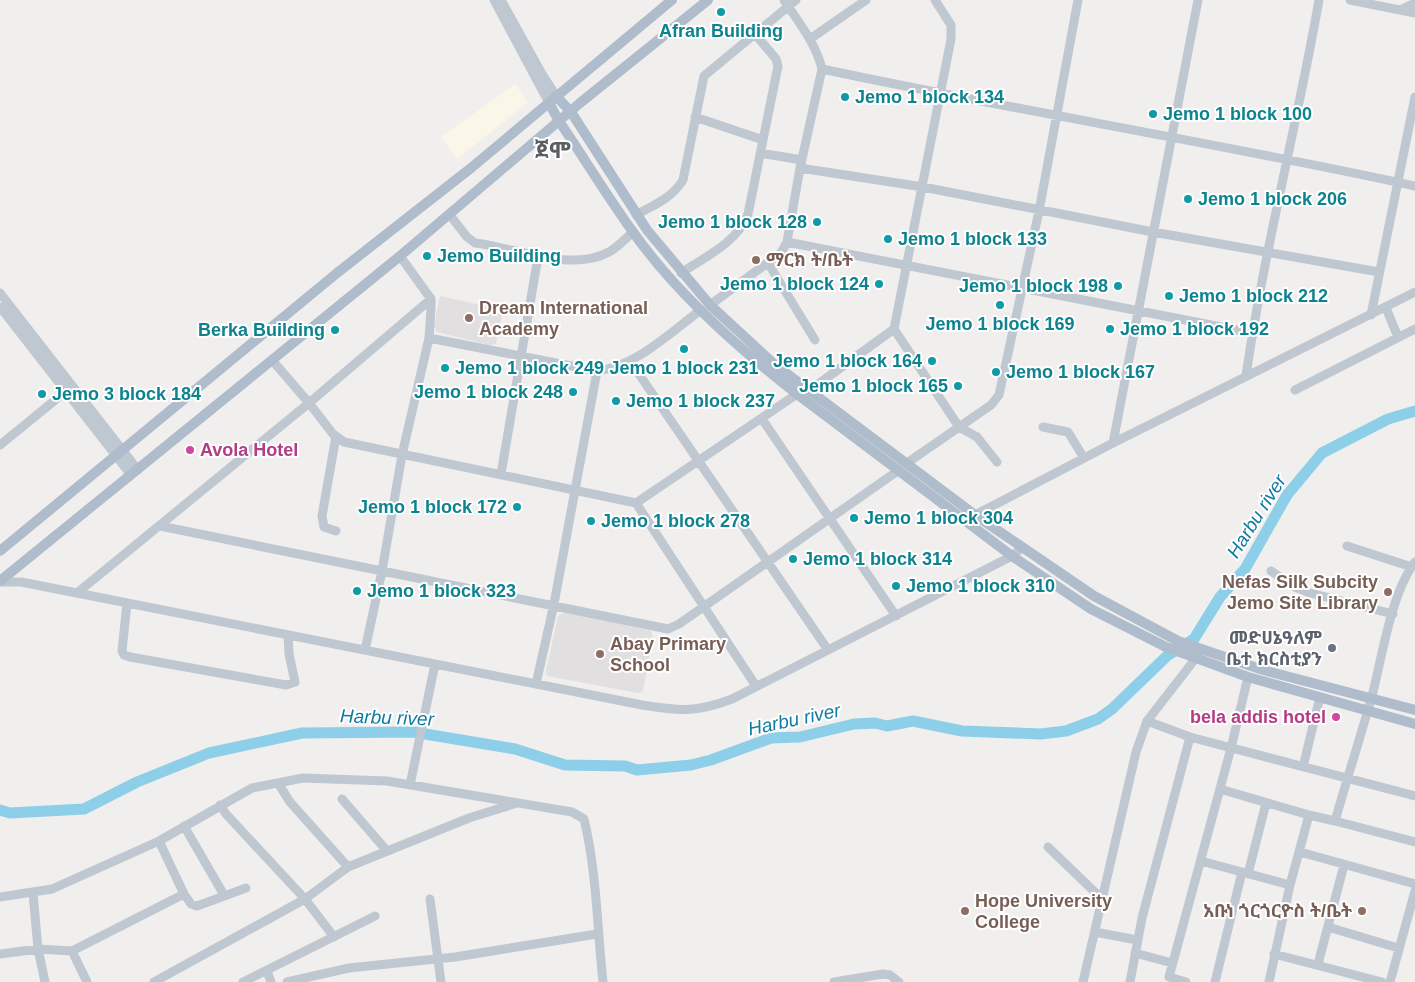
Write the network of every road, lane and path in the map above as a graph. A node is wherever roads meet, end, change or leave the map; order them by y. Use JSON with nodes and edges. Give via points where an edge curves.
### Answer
{"nodes":[{"id":1,"x":494,"y":0,"type":"edge"},
{"id":2,"x":501,"y":0,"type":"edge"},
{"id":3,"x":672,"y":0,"type":"edge"},
{"id":4,"x":708,"y":0,"type":"edge"},
{"id":5,"x":796,"y":0,"type":"edge"},
{"id":6,"x":866,"y":0,"type":"edge"},
{"id":7,"x":935,"y":0,"type":"edge"},
{"id":8,"x":1078,"y":0,"type":"edge"},
{"id":9,"x":1198,"y":0,"type":"edge"},
{"id":10,"x":1319,"y":0,"type":"edge"},
{"id":11,"x":1350,"y":0,"type":"edge"},
{"id":12,"x":786,"y":3,"type":"edge"},
{"id":13,"x":1415,"y":3,"type":"edge"},
{"id":14,"x":1394,"y":6,"type":"edge"},
{"id":15,"x":1415,"y":13,"type":"edge"},
{"id":16,"x":755,"y":34,"type":"junction"},
{"id":17,"x":810,"y":39,"type":"junction"},
{"id":18,"x":822,"y":68,"type":"junction"},
{"id":19,"x":942,"y":94,"type":"junction"},
{"id":20,"x":591,"y":95,"type":"junction"},
{"id":21,"x":1415,"y":97,"type":"edge"},
{"id":22,"x":553,"y":100,"type":"junction"},
{"id":23,"x":571,"y":112,"type":"junction"},
{"id":24,"x":1056,"y":114,"type":"junction"},
{"id":25,"x":695,"y":117,"type":"junction"},
{"id":26,"x":559,"y":121,"type":"junction"},
{"id":27,"x":583,"y":131,"type":"junction"},
{"id":28,"x":568,"y":134,"type":"junction"},
{"id":29,"x":541,"y":137,"type":"junction"},
{"id":30,"x":1172,"y":139,"type":"junction"},
{"id":31,"x":763,"y":140,"type":"junction"},
{"id":32,"x":760,"y":153,"type":"junction"},
{"id":33,"x":1288,"y":161,"type":"junction"},
{"id":34,"x":801,"y":164,"type":"junction"},
{"id":35,"x":1398,"y":182,"type":"junction"},
{"id":36,"x":1415,"y":186,"type":"edge"},
{"id":37,"x":924,"y":187,"type":"junction"},
{"id":38,"x":1039,"y":211,"type":"junction"},
{"id":39,"x":449,"y":214,"type":"junction"},
{"id":40,"x":636,"y":216,"type":"junction"},
{"id":41,"x":633,"y":232,"type":"junction"},
{"id":42,"x":1153,"y":232,"type":"junction"},
{"id":43,"x":787,"y":242,"type":"junction"},
{"id":44,"x":1268,"y":252,"type":"junction"},
{"id":45,"x":400,"y":256,"type":"junction"},
{"id":46,"x":538,"y":257,"type":"junction"},
{"id":47,"x":768,"y":264,"type":"junction"},
{"id":48,"x":908,"y":265,"type":"junction"},
{"id":49,"x":1380,"y":272,"type":"junction"},
{"id":50,"x":681,"y":273,"type":"junction"},
{"id":51,"x":1022,"y":288,"type":"junction"},
{"id":52,"x":1415,"y":292,"type":"edge"},
{"id":53,"x":0,"y":293,"type":"edge"},
{"id":54,"x":430,"y":299,"type":"junction"},
{"id":55,"x":710,"y":305,"type":"junction"},
{"id":56,"x":0,"y":307,"type":"edge"},
{"id":57,"x":1386,"y":308,"type":"junction"},
{"id":58,"x":1138,"y":309,"type":"junction"},
{"id":59,"x":701,"y":310,"type":"junction"},
{"id":60,"x":1371,"y":315,"type":"junction"},
{"id":61,"x":1415,"y":328,"type":"edge"},
{"id":62,"x":894,"y":329,"type":"junction"},
{"id":63,"x":1252,"y":333,"type":"junction"},
{"id":64,"x":1398,"y":337,"type":"junction"},
{"id":65,"x":429,"y":338,"type":"junction"},
{"id":66,"x":815,"y":340,"type":"dead end"},
{"id":67,"x":520,"y":356,"type":"junction"},
{"id":68,"x":272,"y":360,"type":"junction"},
{"id":69,"x":630,"y":361,"type":"junction"},
{"id":70,"x":597,"y":371,"type":"junction"},
{"id":71,"x":1246,"y":376,"type":"junction"},
{"id":72,"x":810,"y":390,"type":"junction"},
{"id":73,"x":1295,"y":390,"type":"dead end"},
{"id":74,"x":65,"y":392,"type":"junction"},
{"id":75,"x":796,"y":394,"type":"junction"},
{"id":76,"x":309,"y":403,"type":"junction"},
{"id":77,"x":831,"y":412,"type":"junction"},
{"id":78,"x":762,"y":419,"type":"junction"},
{"id":79,"x":959,"y":427,"type":"junction"},
{"id":80,"x":1043,"y":427,"type":"dead end"},
{"id":81,"x":336,"y":436,"type":"junction"},
{"id":82,"x":1113,"y":443,"type":"junction"},
{"id":83,"x":0,"y":445,"type":"edge"},
{"id":84,"x":119,"y":454,"type":"junction"},
{"id":85,"x":402,"y":456,"type":"junction"},
{"id":86,"x":1084,"y":458,"type":"junction"},
{"id":87,"x":699,"y":461,"type":"junction"},
{"id":88,"x":997,"y":462,"type":"dead end"},
{"id":89,"x":903,"y":467,"type":"junction"},
{"id":90,"x":134,"y":472,"type":"junction"},
{"id":91,"x":501,"y":474,"type":"junction"},
{"id":92,"x":573,"y":490,"type":"junction"},
{"id":93,"x":636,"y":503,"type":"junction"},
{"id":94,"x":976,"y":515,"type":"junction"},
{"id":95,"x":830,"y":518,"type":"junction"},
{"id":96,"x":160,"y":526,"type":"junction"},
{"id":97,"x":336,"y":530,"type":"dead end"},
{"id":98,"x":1347,"y":546,"type":"dead end"},
{"id":99,"x":1023,"y":547,"type":"junction"},
{"id":100,"x":0,"y":551,"type":"edge"},
{"id":101,"x":1012,"y":556,"type":"junction"},
{"id":102,"x":766,"y":562,"type":"junction"},
{"id":103,"x":1413,"y":564,"type":"edge"},
{"id":104,"x":12,"y":571,"type":"junction"},
{"id":105,"x":382,"y":571,"type":"junction"},
{"id":106,"x":1271,"y":571,"type":"dead end"},
{"id":107,"x":0,"y":582,"type":"edge"},
{"id":108,"x":21,"y":582,"type":"junction"},
{"id":109,"x":77,"y":593,"type":"junction"},
{"id":110,"x":127,"y":603,"type":"junction"},
{"id":111,"x":554,"y":604,"type":"junction"},
{"id":112,"x":703,"y":606,"type":"junction"},
{"id":113,"x":1393,"y":614,"type":"junction"},
{"id":114,"x":896,"y":616,"type":"junction"},
{"id":115,"x":288,"y":635,"type":"junction"},
{"id":116,"x":1178,"y":646,"type":"junction"},
{"id":117,"x":365,"y":650,"type":"junction"},
{"id":118,"x":828,"y":650,"type":"junction"},
{"id":119,"x":1197,"y":651,"type":"junction"},
{"id":120,"x":435,"y":664,"type":"junction"},
{"id":121,"x":1248,"y":677,"type":"junction"},
{"id":122,"x":536,"y":684,"type":"junction"},
{"id":123,"x":756,"y":686,"type":"junction"},
{"id":124,"x":1320,"y":697,"type":"junction"},
{"id":125,"x":1371,"y":698,"type":"junction"},
{"id":126,"x":1415,"y":710,"type":"edge"},
{"id":127,"x":1367,"y":711,"type":"junction"},
{"id":128,"x":1147,"y":722,"type":"junction"},
{"id":129,"x":1415,"y":724,"type":"edge"},
{"id":130,"x":1190,"y":737,"type":"junction"},
{"id":131,"x":1231,"y":748,"type":"junction"},
{"id":132,"x":1302,"y":766,"type":"junction"},
{"id":133,"x":1348,"y":778,"type":"junction"},
{"id":134,"x":278,"y":783,"type":"junction"},
{"id":135,"x":410,"y":785,"type":"junction"},
{"id":136,"x":1220,"y":789,"type":"junction"},
{"id":137,"x":1415,"y":796,"type":"edge"},
{"id":138,"x":342,"y":799,"type":"dead end"},
{"id":139,"x":520,"y":802,"type":"junction"},
{"id":140,"x":1266,"y":803,"type":"junction"},
{"id":141,"x":220,"y":805,"type":"junction"},
{"id":142,"x":1308,"y":815,"type":"junction"},
{"id":143,"x":1336,"y":821,"type":"junction"},
{"id":144,"x":184,"y":826,"type":"junction"},
{"id":145,"x":159,"y":841,"type":"junction"},
{"id":146,"x":1415,"y":842,"type":"edge"},
{"id":147,"x":1048,"y":847,"type":"dead end"},
{"id":148,"x":387,"y":851,"type":"junction"},
{"id":149,"x":1300,"y":852,"type":"junction"},
{"id":150,"x":1201,"y":861,"type":"junction"},
{"id":151,"x":1344,"y":864,"type":"junction"},
{"id":152,"x":348,"y":867,"type":"junction"},
{"id":153,"x":1245,"y":873,"type":"junction"},
{"id":154,"x":1290,"y":884,"type":"junction"},
{"id":155,"x":1415,"y":884,"type":"edge"},
{"id":156,"x":246,"y":888,"type":"dead end"},
{"id":157,"x":1415,"y":891,"type":"edge"},
{"id":158,"x":33,"y":893,"type":"junction"},
{"id":159,"x":184,"y":894,"type":"junction"},
{"id":160,"x":224,"y":895,"type":"junction"},
{"id":161,"x":0,"y":897,"type":"edge"},
{"id":162,"x":305,"y":899,"type":"junction"},
{"id":163,"x":430,"y":899,"type":"dead end"},
{"id":164,"x":1102,"y":899,"type":"junction"},
{"id":165,"x":375,"y":916,"type":"dead end"},
{"id":166,"x":1410,"y":919,"type":"edge"},
{"id":167,"x":1328,"y":927,"type":"junction"},
{"id":168,"x":1095,"y":932,"type":"junction"},
{"id":169,"x":597,"y":934,"type":"junction"},
{"id":170,"x":334,"y":937,"type":"junction"},
{"id":171,"x":1138,"y":940,"type":"junction"},
{"id":172,"x":38,"y":948,"type":"junction"},
{"id":173,"x":1398,"y":948,"type":"junction"},
{"id":174,"x":72,"y":951,"type":"junction"},
{"id":175,"x":1135,"y":953,"type":"junction"},
{"id":176,"x":0,"y":954,"type":"edge"},
{"id":177,"x":1274,"y":954,"type":"junction"},
{"id":178,"x":438,"y":959,"type":"junction"},
{"id":179,"x":1172,"y":963,"type":"junction"},
{"id":180,"x":1318,"y":964,"type":"junction"},
{"id":181,"x":266,"y":971,"type":"junction"},
{"id":182,"x":1169,"y":980,"type":"edge"},
{"id":183,"x":159,"y":981,"type":"edge"},
{"id":184,"x":45,"y":982,"type":"edge"},
{"id":185,"x":87,"y":982,"type":"edge"},
{"id":186,"x":243,"y":982,"type":"edge"},
{"id":187,"x":271,"y":982,"type":"edge"},
{"id":188,"x":287,"y":982,"type":"edge"},
{"id":189,"x":441,"y":982,"type":"edge"},
{"id":190,"x":603,"y":982,"type":"edge"},
{"id":191,"x":834,"y":982,"type":"edge"},
{"id":192,"x":899,"y":982,"type":"edge"},
{"id":193,"x":1083,"y":982,"type":"edge"},
{"id":194,"x":1130,"y":982,"type":"edge"},
{"id":195,"x":1186,"y":982,"type":"edge"},
{"id":196,"x":1215,"y":982,"type":"edge"},
{"id":197,"x":1269,"y":982,"type":"edge"},
{"id":198,"x":1382,"y":982,"type":"edge"},
{"id":199,"x":1390,"y":982,"type":"edge"}],
"edges":[{"from":1,"to":22,"type":"street"},
{"from":2,"to":22,"type":"street"},
{"from":3,"to":22,"type":"main road"},
{"from":4,"to":20,"type":"main road"},
{"from":5,"to":12,"type":"street"},
{"from":6,"to":17,"type":"street"},
{"from":7,"to":19,"type":"street","via":[[952,25]]},
{"from":8,"to":24,"type":"street"},
{"from":9,"to":30,"type":"street"},
{"from":10,"to":33,"type":"street"},
{"from":11,"to":14,"type":"street"},
{"from":12,"to":16,"type":"street"},
{"from":12,"to":17,"type":"street"},
{"from":13,"to":14,"type":"street"},
{"from":14,"to":15,"type":"street"},
{"from":16,"to":25,"type":"street","via":[[704,76]]},
{"from":16,"to":31,"type":"street","via":[[778,66]]},
{"from":17,"to":18,"type":"street"},
{"from":18,"to":19,"type":"street"},
{"from":18,"to":34,"type":"street"},
{"from":19,"to":24,"type":"street"},
{"from":19,"to":37,"type":"street"},
{"from":20,"to":23,"type":"main road"},
{"from":20,"to":27,"type":"main road","via":[[582,110]]},
{"from":21,"to":35,"type":"street"},
{"from":22,"to":23,"type":"main road"},
{"from":22,"to":26,"type":"main road"},
{"from":22,"to":84,"type":"main road","via":[[438,195],[336,273]]},
{"from":23,"to":26,"type":"main road"},
{"from":23,"to":27,"type":"main road"},
{"from":24,"to":30,"type":"street"},
{"from":24,"to":38,"type":"street"},
{"from":25,"to":31,"type":"street"},
{"from":25,"to":40,"type":"street","via":[[685,170],[677,189]]},
{"from":26,"to":28,"type":"main road"},
{"from":26,"to":29,"type":"main road"},
{"from":27,"to":40,"type":"main road"},
{"from":28,"to":29,"type":"main road"},
{"from":28,"to":41,"type":"main road"},
{"from":29,"to":39,"type":"main road"},
{"from":30,"to":33,"type":"street"},
{"from":30,"to":42,"type":"street"},
{"from":31,"to":32,"type":"street"},
{"from":32,"to":34,"type":"street"},
{"from":32,"to":50,"type":"street","via":[[744,224],[719,248]]},
{"from":33,"to":35,"type":"street"},
{"from":33,"to":44,"type":"street"},
{"from":34,"to":37,"type":"street"},
{"from":34,"to":43,"type":"street"},
{"from":35,"to":36,"type":"street"},
{"from":35,"to":49,"type":"street"},
{"from":37,"to":38,"type":"street"},
{"from":37,"to":48,"type":"street"},
{"from":38,"to":42,"type":"street"},
{"from":38,"to":51,"type":"street"},
{"from":39,"to":45,"type":"main road"},
{"from":39,"to":46,"type":"street","via":[[470,241]]},
{"from":40,"to":50,"type":"main road"},
{"from":41,"to":46,"type":"street","via":[[601,256],[561,260]]},
{"from":41,"to":59,"type":"main road"},
{"from":42,"to":44,"type":"street"},
{"from":42,"to":58,"type":"street"},
{"from":43,"to":47,"type":"street","via":[[781,253]]},
{"from":43,"to":48,"type":"street"},
{"from":44,"to":49,"type":"street"},
{"from":44,"to":63,"type":"street"},
{"from":45,"to":54,"type":"street"},
{"from":45,"to":68,"type":"main road"},
{"from":46,"to":67,"type":"street"},
{"from":47,"to":55,"type":"street"},
{"from":47,"to":66,"type":"street"},
{"from":48,"to":51,"type":"street"},
{"from":48,"to":62,"type":"street"},
{"from":49,"to":60,"type":"street"},
{"from":50,"to":55,"type":"main road"},
{"from":51,"to":58,"type":"street"},
{"from":51,"to":79,"type":"street","via":[[999,395],[991,405]]},
{"from":52,"to":57,"type":"street"},
{"from":53,"to":84,"type":"street"},
{"from":54,"to":65,"type":"street"},
{"from":54,"to":76,"type":"street"},
{"from":55,"to":72,"type":"main road","via":[[774,364]]},
{"from":56,"to":74,"type":"street"},
{"from":57,"to":60,"type":"street"},
{"from":57,"to":64,"type":"street"},
{"from":58,"to":63,"type":"street"},
{"from":58,"to":82,"type":"street"},
{"from":59,"to":69,"type":"street"},
{"from":59,"to":75,"type":"main road"},
{"from":60,"to":71,"type":"street"},
{"from":61,"to":64,"type":"street"},
{"from":62,"to":72,"type":"street"},
{"from":62,"to":79,"type":"street"},
{"from":63,"to":71,"type":"street"},
{"from":64,"to":73,"type":"street"},
{"from":65,"to":67,"type":"street"},
{"from":65,"to":85,"type":"street"},
{"from":67,"to":70,"type":"street"},
{"from":67,"to":91,"type":"street"},
{"from":68,"to":76,"type":"street"},
{"from":68,"to":90,"type":"main road"},
{"from":69,"to":70,"type":"street"},
{"from":69,"to":87,"type":"street"},
{"from":70,"to":92,"type":"street"},
{"from":71,"to":82,"type":"street"},
{"from":72,"to":77,"type":"main road"},
{"from":74,"to":83,"type":"street"},
{"from":74,"to":84,"type":"street"},
{"from":75,"to":77,"type":"main road"},
{"from":75,"to":78,"type":"street"},
{"from":76,"to":81,"type":"street"},
{"from":76,"to":96,"type":"street"},
{"from":77,"to":89,"type":"main road"},
{"from":78,"to":87,"type":"street"},
{"from":78,"to":95,"type":"street"},
{"from":79,"to":88,"type":"street","via":[[977,437]]},
{"from":79,"to":89,"type":"street"},
{"from":80,"to":86,"type":"street","via":[[1068,432]]},
{"from":81,"to":85,"type":"street","via":[[344,442]]},
{"from":81,"to":97,"type":"street","via":[[322,516],[324,527]]},
{"from":82,"to":86,"type":"street"},
{"from":84,"to":90,"type":"street"},
{"from":84,"to":100,"type":"main road"},
{"from":85,"to":91,"type":"street"},
{"from":85,"to":105,"type":"street"},
{"from":86,"to":94,"type":"street"},
{"from":87,"to":93,"type":"street"},
{"from":87,"to":102,"type":"street"},
{"from":89,"to":94,"type":"main road"},
{"from":89,"to":95,"type":"street"},
{"from":89,"to":101,"type":"main road"},
{"from":90,"to":104,"type":"main road"},
{"from":91,"to":92,"type":"street"},
{"from":92,"to":93,"type":"street"},
{"from":92,"to":111,"type":"street"},
{"from":93,"to":112,"type":"street"},
{"from":94,"to":99,"type":"main road"},
{"from":95,"to":102,"type":"street"},
{"from":95,"to":114,"type":"street"},
{"from":96,"to":105,"type":"street"},
{"from":96,"to":109,"type":"street"},
{"from":98,"to":103,"type":"street"},
{"from":99,"to":101,"type":"street"},
{"from":99,"to":116,"type":"main road","via":[[1094,596]]},
{"from":101,"to":114,"type":"street"},
{"from":101,"to":116,"type":"main road","via":[[1092,609],[1166,647]]},
{"from":102,"to":112,"type":"street"},
{"from":102,"to":118,"type":"street"},
{"from":103,"to":113,"type":"street"},
{"from":104,"to":107,"type":"main road"},
{"from":104,"to":108,"type":"street"},
{"from":105,"to":111,"type":"street"},
{"from":105,"to":117,"type":"street"},
{"from":106,"to":113,"type":"street","via":[[1310,593]]},
{"from":107,"to":108,"type":"street"},
{"from":108,"to":109,"type":"street"},
{"from":109,"to":110,"type":"street"},
{"from":110,"to":115,"type":"street"},
{"from":110,"to":115,"type":"street","via":[[124,655],[286,685],[295,682]]},
{"from":111,"to":112,"type":"street","via":[[668,629]]},
{"from":111,"to":122,"type":"street"},
{"from":112,"to":123,"type":"street"},
{"from":113,"to":125,"type":"street"},
{"from":114,"to":118,"type":"street"},
{"from":115,"to":117,"type":"street"},
{"from":116,"to":119,"type":"main road"},
{"from":117,"to":120,"type":"street"},
{"from":118,"to":123,"type":"street"},
{"from":119,"to":121,"type":"main road"},
{"from":119,"to":125,"type":"main road"},
{"from":119,"to":128,"type":"street"},
{"from":120,"to":122,"type":"street"},
{"from":120,"to":135,"type":"street"},
{"from":121,"to":124,"type":"main road"},
{"from":121,"to":131,"type":"street"},
{"from":122,"to":123,"type":"street","via":[[684,712],[718,705]]},
{"from":124,"to":127,"type":"main road"},
{"from":124,"to":132,"type":"street"},
{"from":125,"to":126,"type":"main road"},
{"from":125,"to":127,"type":"street"},
{"from":127,"to":129,"type":"main road"},
{"from":127,"to":133,"type":"street"},
{"from":128,"to":130,"type":"street"},
{"from":128,"to":164,"type":"street","via":[[1136,752]]},
{"from":130,"to":131,"type":"street"},
{"from":130,"to":171,"type":"street"},
{"from":131,"to":132,"type":"street"},
{"from":131,"to":136,"type":"street"},
{"from":132,"to":133,"type":"street"},
{"from":133,"to":137,"type":"street"},
{"from":133,"to":143,"type":"street"},
{"from":134,"to":135,"type":"street","via":[[312,778]]},
{"from":134,"to":141,"type":"street","via":[[252,788]]},
{"from":134,"to":152,"type":"street","via":[[290,802]]},
{"from":135,"to":139,"type":"street"},
{"from":136,"to":140,"type":"street"},
{"from":136,"to":150,"type":"street"},
{"from":138,"to":148,"type":"street"},
{"from":139,"to":148,"type":"street","via":[[469,818]]},
{"from":139,"to":169,"type":"street","via":[[572,812],[584,819],[593,855]]},
{"from":140,"to":142,"type":"street"},
{"from":140,"to":153,"type":"street"},
{"from":141,"to":144,"type":"street"},
{"from":141,"to":162,"type":"street"},
{"from":142,"to":143,"type":"street"},
{"from":142,"to":149,"type":"street"},
{"from":143,"to":146,"type":"street"},
{"from":144,"to":145,"type":"street"},
{"from":144,"to":160,"type":"street"},
{"from":145,"to":158,"type":"street","via":[[52,888]]},
{"from":145,"to":159,"type":"street"},
{"from":147,"to":164,"type":"street"},
{"from":148,"to":152,"type":"street"},
{"from":149,"to":151,"type":"street"},
{"from":149,"to":154,"type":"street"},
{"from":150,"to":153,"type":"street"},
{"from":150,"to":179,"type":"street"},
{"from":151,"to":155,"type":"street"},
{"from":151,"to":167,"type":"street"},
{"from":152,"to":162,"type":"street"},
{"from":153,"to":154,"type":"street"},
{"from":153,"to":196,"type":"street"},
{"from":154,"to":177,"type":"street"},
{"from":156,"to":160,"type":"street"},
{"from":157,"to":166,"type":"street"},
{"from":158,"to":161,"type":"street"},
{"from":158,"to":172,"type":"street"},
{"from":159,"to":160,"type":"street","via":[[190,904],[197,906]]},
{"from":159,"to":174,"type":"street"},
{"from":162,"to":170,"type":"street"},
{"from":162,"to":183,"type":"street"},
{"from":163,"to":178,"type":"street"},
{"from":164,"to":168,"type":"street"},
{"from":165,"to":170,"type":"street"},
{"from":166,"to":173,"type":"street"},
{"from":167,"to":173,"type":"street"},
{"from":167,"to":180,"type":"street"},
{"from":168,"to":171,"type":"street"},
{"from":168,"to":193,"type":"street"},
{"from":169,"to":178,"type":"street"},
{"from":169,"to":190,"type":"street"},
{"from":170,"to":181,"type":"street"},
{"from":171,"to":175,"type":"street"},
{"from":172,"to":174,"type":"street"},
{"from":172,"to":176,"type":"street"},
{"from":172,"to":184,"type":"street"},
{"from":173,"to":199,"type":"street"},
{"from":174,"to":185,"type":"street"},
{"from":175,"to":179,"type":"street"},
{"from":175,"to":194,"type":"street"},
{"from":177,"to":180,"type":"street"},
{"from":177,"to":197,"type":"street"},
{"from":178,"to":188,"type":"street","via":[[349,968]]},
{"from":178,"to":189,"type":"street"},
{"from":179,"to":182,"type":"street"},
{"from":180,"to":198,"type":"street"},
{"from":181,"to":186,"type":"street"},
{"from":181,"to":187,"type":"street"},
{"from":182,"to":195,"type":"street"},
{"from":191,"to":192,"type":"street","via":[[883,974]]}]}
